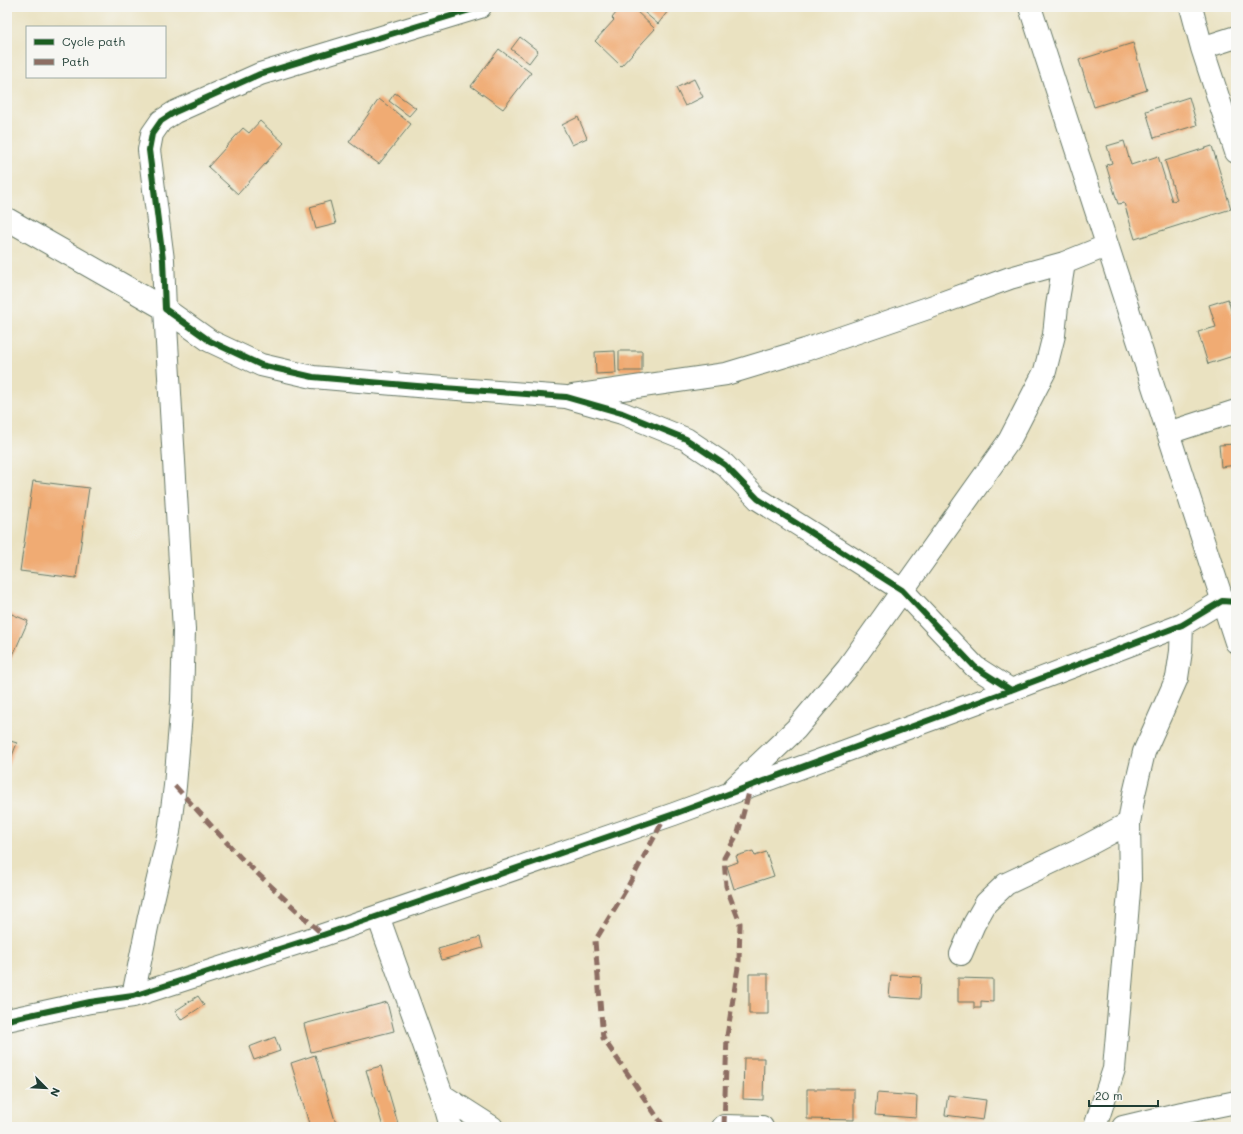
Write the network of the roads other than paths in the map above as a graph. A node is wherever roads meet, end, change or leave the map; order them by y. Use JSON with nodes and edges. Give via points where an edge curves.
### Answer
{"nodes":[{"id":1,"x":480,"y":7,"type":"edge"},
{"id":2,"x":1030,"y":7,"type":"edge"},
{"id":3,"x":1191,"y":7,"type":"edge"},
{"id":4,"x":1236,"y":37,"type":"edge"},
{"id":5,"x":1202,"y":48,"type":"junction"},
{"id":6,"x":1236,"y":152,"type":"edge"},
{"id":7,"x":7,"y":219,"type":"edge"},
{"id":8,"x":1106,"y":246,"type":"junction"},
{"id":9,"x":1064,"y":263,"type":"junction"},
{"id":10,"x":165,"y":309,"type":"junction"},
{"id":11,"x":566,"y":397,"type":"junction"},
{"id":12,"x":1236,"y":411,"type":"edge"},
{"id":13,"x":1168,"y":433,"type":"junction"},
{"id":14,"x":902,"y":590,"type":"junction"},
{"id":15,"x":1229,"y":601,"type":"edge"},
{"id":16,"x":1182,"y":625,"type":"junction"},
{"id":17,"x":1236,"y":642,"type":"edge"},
{"id":18,"x":1011,"y":690,"type":"junction"},
{"id":19,"x":728,"y":794,"type":"junction"},
{"id":20,"x":1129,"y":822,"type":"junction"},
{"id":21,"x":378,"y":916,"type":"junction"},
{"id":22,"x":961,"y":954,"type":"dead end"},
{"id":23,"x":133,"y":996,"type":"junction"},
{"id":24,"x":7,"y":1020,"type":"edge"},
{"id":25,"x":442,"y":1094,"type":"junction"},
{"id":26,"x":1236,"y":1102,"type":"edge"},
{"id":27,"x":451,"y":1127,"type":"edge"},
{"id":28,"x":492,"y":1127,"type":"edge"},
{"id":29,"x":723,"y":1127,"type":"edge"},
{"id":30,"x":762,"y":1127,"type":"edge"},
{"id":31,"x":1095,"y":1127,"type":"edge"},
{"id":32,"x":1123,"y":1127,"type":"edge"}],
"edges":[{"from":1,"to":10,"type":"street","via":[[260,74],[175,112],[161,121],[152,134],[149,150],[164,260]]},
{"from":2,"to":8,"type":"street"},
{"from":3,"to":5,"type":"street"},
{"from":4,"to":5,"type":"street"},
{"from":5,"to":6,"type":"street"},
{"from":7,"to":10,"type":"street"},
{"from":8,"to":9,"type":"street"},
{"from":8,"to":13,"type":"street"},
{"from":9,"to":11,"type":"street","via":[[1010,278],[805,350],[726,374]]},
{"from":9,"to":14,"type":"street","via":[[1054,335],[1045,371],[1009,441]]},
{"from":10,"to":11,"type":"street","via":[[210,340],[261,365],[313,377]]},
{"from":10,"to":23,"type":"street","via":[[184,630],[182,701],[169,832]]},
{"from":11,"to":14,"type":"street","via":[[622,413],[686,439],[725,465],[758,499]]},
{"from":12,"to":13,"type":"street"},
{"from":13,"to":15,"type":"street"},
{"from":14,"to":18,"type":"street","via":[[975,668]]},
{"from":14,"to":19,"type":"street","via":[[848,667],[796,729]]},
{"from":15,"to":16,"type":"street"},
{"from":15,"to":17,"type":"street"},
{"from":16,"to":18,"type":"street"},
{"from":16,"to":20,"type":"street","via":[[1177,678],[1144,752]]},
{"from":18,"to":19,"type":"street"},
{"from":19,"to":21,"type":"street"},
{"from":20,"to":22,"type":"street","via":[[1086,846],[1006,884],[986,902]]},
{"from":20,"to":31,"type":"street","via":[[1130,880],[1114,1069]]},
{"from":21,"to":23,"type":"street"},
{"from":21,"to":25,"type":"street"},
{"from":23,"to":24,"type":"street","via":[[90,1002]]},
{"from":25,"to":27,"type":"street"},
{"from":25,"to":28,"type":"street"},
{"from":26,"to":32,"type":"street"},
{"from":29,"to":30,"type":"street"}]}
